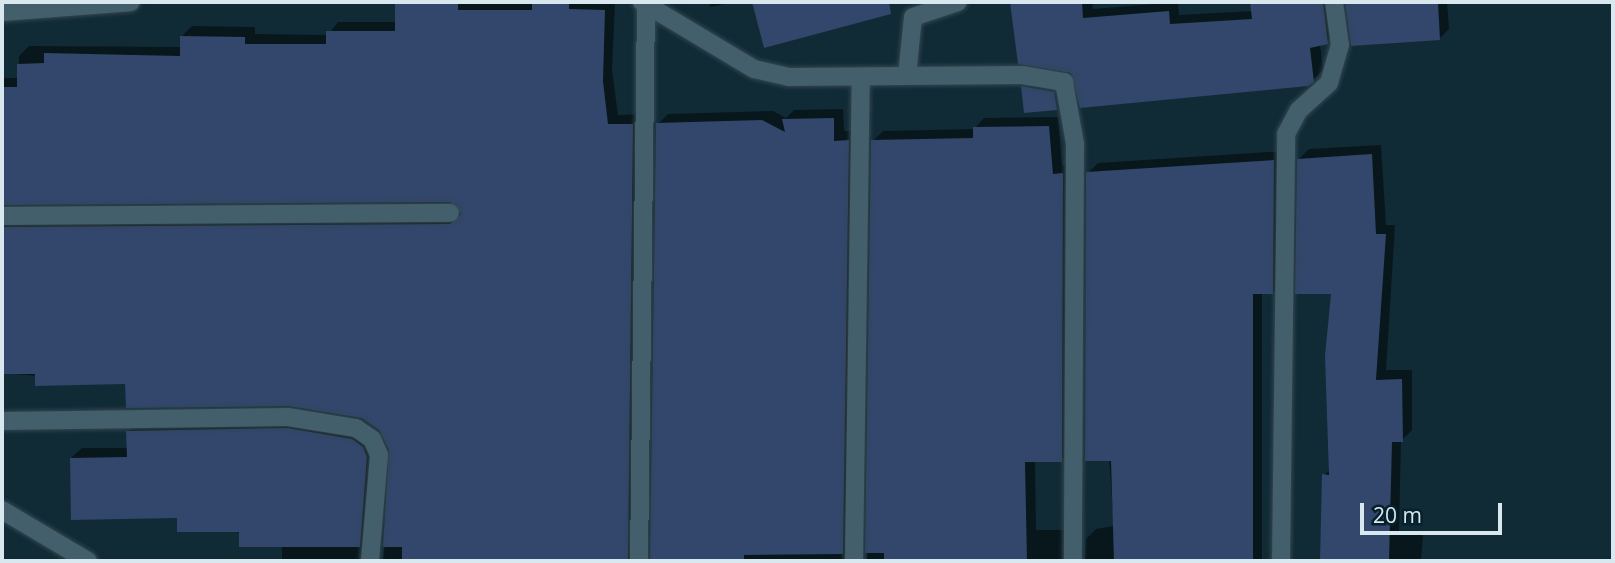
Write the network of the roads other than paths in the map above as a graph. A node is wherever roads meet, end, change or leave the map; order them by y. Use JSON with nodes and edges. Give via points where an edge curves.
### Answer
{"nodes":[{"id":1,"x":131,"y":2,"type":"edge"},
{"id":2,"x":957,"y":2,"type":"edge"},
{"id":3,"x":1334,"y":2,"type":"edge"},
{"id":4,"x":30,"y":4,"type":"edge"},
{"id":5,"x":644,"y":4,"type":"edge"},
{"id":6,"x":2,"y":12,"type":"edge"},
{"id":7,"x":907,"y":76,"type":"junction"},
{"id":8,"x":861,"y":79,"type":"junction"},
{"id":9,"x":450,"y":213,"type":"dead end"},
{"id":10,"x":2,"y":216,"type":"edge"},
{"id":11,"x":2,"y":421,"type":"edge"},
{"id":12,"x":2,"y":510,"type":"edge"},
{"id":13,"x":88,"y":561,"type":"edge"},
{"id":14,"x":370,"y":561,"type":"edge"},
{"id":15,"x":639,"y":561,"type":"edge"},
{"id":16,"x":854,"y":561,"type":"edge"},
{"id":17,"x":1073,"y":561,"type":"edge"},
{"id":18,"x":1281,"y":561,"type":"edge"}],
"edges":[{"from":1,"to":4,"type":"street"},
{"from":2,"to":7,"type":"street","via":[[913,17]]},
{"from":3,"to":18,"type":"street","via":[[1339,45],[1329,83],[1299,110],[1286,134]]},
{"from":4,"to":6,"type":"street"},
{"from":5,"to":8,"type":"street","via":[[754,69],[789,77]]},
{"from":5,"to":15,"type":"street"},
{"from":7,"to":8,"type":"street"},
{"from":7,"to":17,"type":"street","via":[[1022,75],[1064,82],[1075,144]]},
{"from":8,"to":16,"type":"street"},
{"from":9,"to":10,"type":"street"},
{"from":11,"to":14,"type":"street","via":[[288,417],[356,428],[372,439],[379,456]]},
{"from":12,"to":13,"type":"street"}]}
